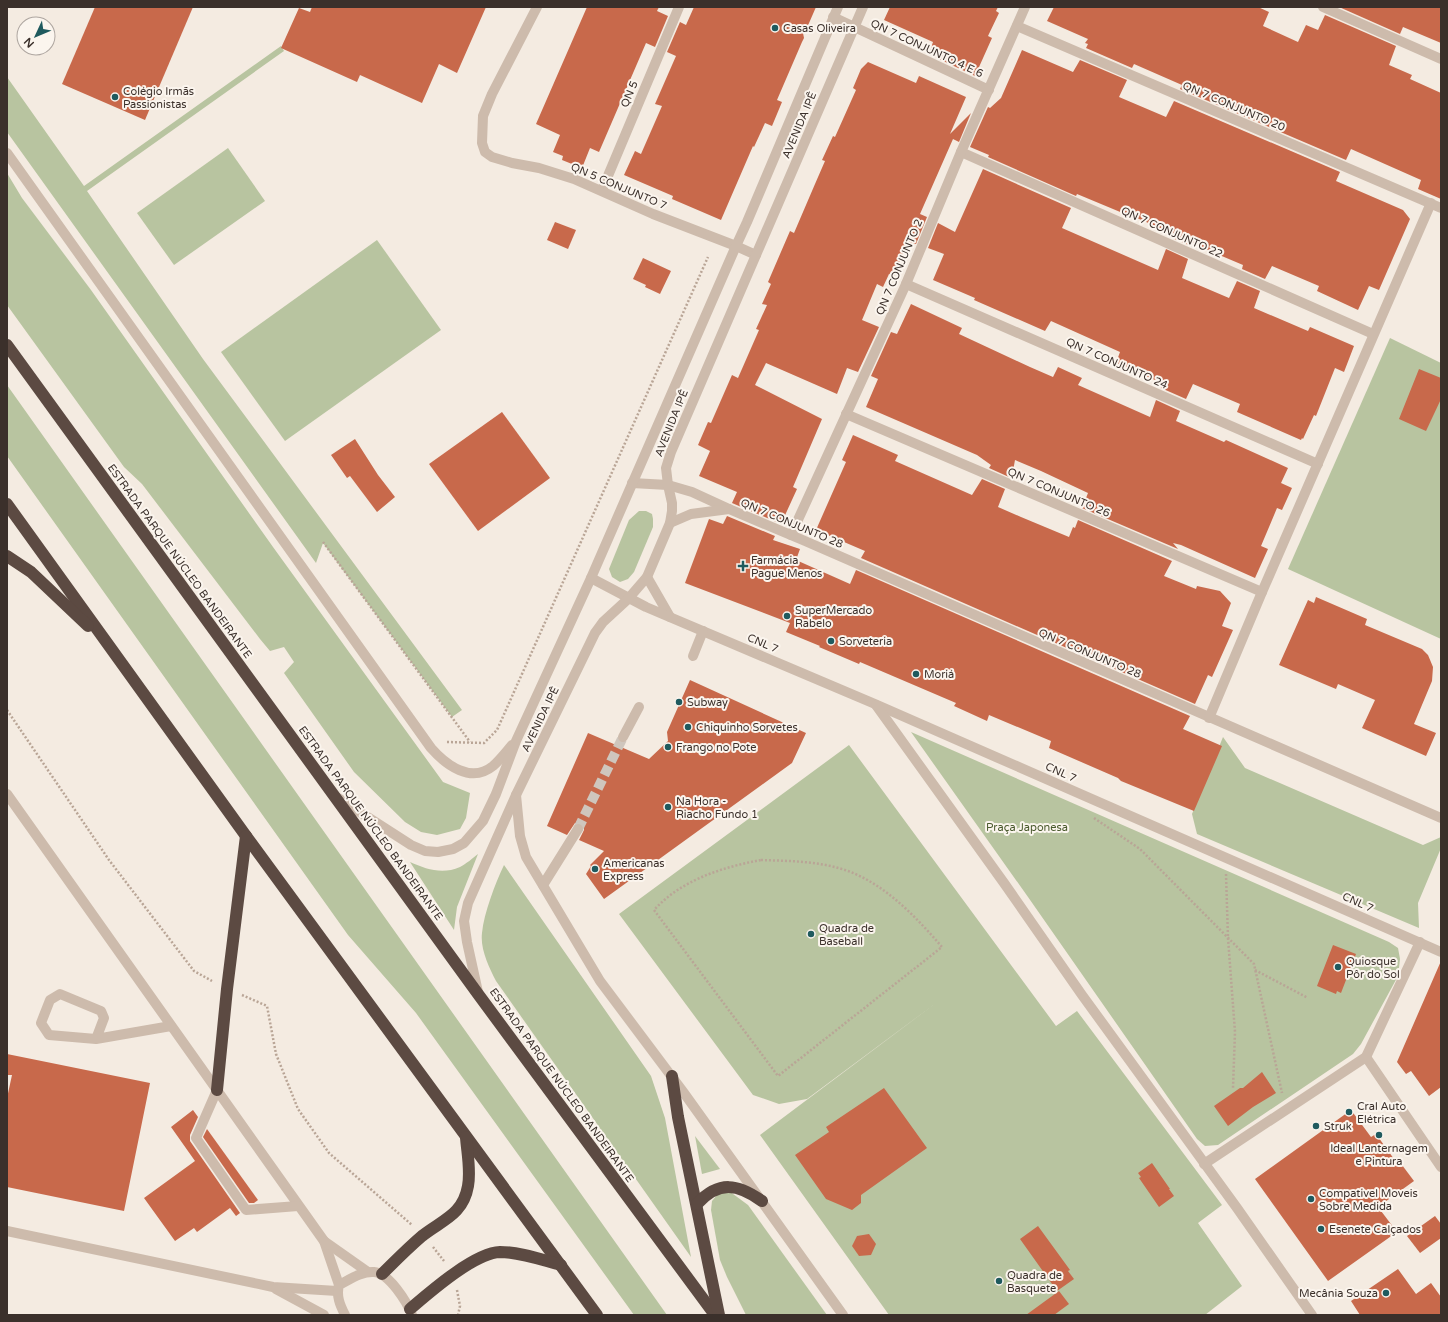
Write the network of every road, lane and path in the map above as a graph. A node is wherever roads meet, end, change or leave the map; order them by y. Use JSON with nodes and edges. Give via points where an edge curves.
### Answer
{"nodes":[{"id":1,"x":537,"y":7,"type":"edge"},
{"id":2,"x":679,"y":7,"type":"edge"},
{"id":3,"x":838,"y":7,"type":"edge"},
{"id":4,"x":863,"y":7,"type":"edge"},
{"id":5,"x":1025,"y":7,"type":"edge"},
{"id":6,"x":1323,"y":7,"type":"edge"},
{"id":7,"x":833,"y":17,"type":"junction"},
{"id":8,"x":1017,"y":26,"type":"junction"},
{"id":9,"x":854,"y":28,"type":"junction"},
{"id":10,"x":1441,"y":59,"type":"edge"},
{"id":11,"x":989,"y":90,"type":"junction"},
{"id":12,"x":962,"y":152,"type":"junction"},
{"id":13,"x":7,"y":153,"type":"edge"},
{"id":14,"x":602,"y":190,"type":"junction"},
{"id":15,"x":1431,"y":203,"type":"junction"},
{"id":16,"x":1441,"y":208,"type":"edge"},
{"id":17,"x":736,"y":246,"type":"junction"},
{"id":18,"x":756,"y":255,"type":"junction"},
{"id":19,"x":708,"y":257,"type":"dead end"},
{"id":20,"x":906,"y":284,"type":"junction"},
{"id":21,"x":1373,"y":334,"type":"junction"},
{"id":22,"x":7,"y":345,"type":"edge"},
{"id":23,"x":846,"y":414,"type":"junction"},
{"id":24,"x":1318,"y":464,"type":"junction"},
{"id":25,"x":632,"y":483,"type":"junction"},
{"id":26,"x":668,"y":485,"type":"junction"},
{"id":27,"x":7,"y":504,"type":"edge"},
{"id":28,"x":729,"y":509,"type":"junction"},
{"id":29,"x":670,"y":523,"type":"junction"},
{"id":30,"x":791,"y":535,"type":"junction"},
{"id":31,"x":323,"y":542,"type":"dead end"},
{"id":32,"x":7,"y":556,"type":"edge"},
{"id":33,"x":647,"y":577,"type":"junction"},
{"id":34,"x":591,"y":578,"type":"junction"},
{"id":35,"x":1262,"y":592,"type":"junction"},
{"id":36,"x":628,"y":599,"type":"junction"},
{"id":37,"x":670,"y":617,"type":"junction"},
{"id":38,"x":703,"y":631,"type":"junction"},
{"id":39,"x":109,"y":646,"type":"junction"},
{"id":40,"x":693,"y":656,"type":"dead end"},
{"id":41,"x":875,"y":704,"type":"junction"},
{"id":42,"x":639,"y":706,"type":"dead end"},
{"id":43,"x":1210,"y":718,"type":"junction"},
{"id":44,"x":623,"y":737,"type":"tunnel mouth"},
{"id":45,"x":516,"y":741,"type":"junction"},
{"id":46,"x":470,"y":742,"type":"junction"},
{"id":47,"x":431,"y":748,"type":"junction"},
{"id":48,"x":7,"y":794,"type":"edge"},
{"id":49,"x":516,"y":795,"type":"junction"},
{"id":50,"x":337,"y":798,"type":"junction"},
{"id":51,"x":1091,"y":816,"type":"dead end"},
{"id":52,"x":1441,"y":818,"type":"edge"},
{"id":53,"x":578,"y":829,"type":"tunnel mouth"},
{"id":54,"x":246,"y":836,"type":"junction"},
{"id":55,"x":1226,"y":871,"type":"dead end"},
{"id":56,"x":543,"y":886,"type":"junction"},
{"id":57,"x":654,"y":910,"type":"joint"},
{"id":58,"x":1228,"y":938,"type":"junction"},
{"id":59,"x":1420,"y":942,"type":"junction"},
{"id":60,"x":1441,"y":952,"type":"edge"},
{"id":61,"x":1255,"y":970,"type":"junction"},
{"id":62,"x":478,"y":994,"type":"junction"},
{"id":63,"x":1308,"y":998,"type":"dead end"},
{"id":64,"x":171,"y":1026,"type":"junction"},
{"id":65,"x":96,"y":1039,"type":"junction"},
{"id":66,"x":1366,"y":1057,"type":"junction"},
{"id":67,"x":672,"y":1076,"type":"junction"},
{"id":68,"x":1233,"y":1088,"type":"dead end"},
{"id":69,"x":216,"y":1090,"type":"junction"},
{"id":70,"x":1284,"y":1100,"type":"dead end"},
{"id":71,"x":466,"y":1137,"type":"junction"},
{"id":72,"x":1204,"y":1164,"type":"junction"},
{"id":73,"x":1441,"y":1167,"type":"edge"},
{"id":74,"x":762,"y":1201,"type":"junction"},
{"id":75,"x":697,"y":1204,"type":"junction"},
{"id":76,"x":298,"y":1206,"type":"junction"},
{"id":77,"x":7,"y":1231,"type":"edge"},
{"id":78,"x":324,"y":1241,"type":"junction"},
{"id":79,"x":561,"y":1265,"type":"junction"},
{"id":80,"x":368,"y":1272,"type":"junction"},
{"id":81,"x":382,"y":1274,"type":"junction"},
{"id":82,"x":273,"y":1287,"type":"junction"},
{"id":83,"x":338,"y":1288,"type":"junction"},
{"id":84,"x":411,"y":1312,"type":"edge"},
{"id":85,"x":324,"y":1315,"type":"edge"},
{"id":86,"x":345,"y":1315,"type":"edge"},
{"id":87,"x":597,"y":1315,"type":"edge"},
{"id":88,"x":715,"y":1315,"type":"edge"},
{"id":89,"x":719,"y":1315,"type":"edge"},
{"id":90,"x":843,"y":1315,"type":"edge"},
{"id":91,"x":1312,"y":1315,"type":"edge"}],
"edges":[{"from":1,"to":14,"type":"street","name":"QN 5 CONJUNTO 7","via":[[483,116],[483,148],[492,157],[512,164],[539,168]]},
{"from":2,"to":14,"type":"street","name":"QN 5"},
{"from":3,"to":7,"type":"street","name":"AVENIDA IPÊ"},
{"from":4,"to":9,"type":"street","name":"AVENIDA IPÊ"},
{"from":5,"to":8,"type":"street","name":"QN 7 CONJUNTO 2"},
{"from":6,"to":10,"type":"street"},
{"from":7,"to":9,"type":"street","name":"QN 7 CONJUNTO 4 E 6"},
{"from":7,"to":17,"type":"street","name":"AVENIDA IPÊ"},
{"from":8,"to":11,"type":"street","name":"QN 7 CONJUNTO 2"},
{"from":8,"to":15,"type":"street","name":"QN 7 CONJUNTO 20"},
{"from":9,"to":11,"type":"street","name":"QN 7 CONJUNTO 4 E 6"},
{"from":9,"to":18,"type":"street","name":"AVENIDA IPÊ"},
{"from":11,"to":12,"type":"street","name":"QN 7 CONJUNTO 2"},
{"from":12,"to":20,"type":"street","name":"QN 7 CONJUNTO 2"},
{"from":12,"to":21,"type":"street","name":"QN 7 CONJUNTO 22"},
{"from":13,"to":47,"type":"street"},
{"from":14,"to":17,"type":"street","name":"QN 5 CONJUNTO 7","via":[[653,214]]},
{"from":15,"to":16,"type":"street","name":"QN 7 CONJUNTO 20"},
{"from":15,"to":21,"type":"street"},
{"from":17,"to":18,"type":"street","name":"QN 5 CONJUNTO 7"},
{"from":17,"to":25,"type":"street","name":"AVENIDA IPÊ"},
{"from":18,"to":26,"type":"street","name":"AVENIDA IPÊ","via":[[671,452],[666,468]]},
{"from":19,"to":46,"type":"path","via":[[498,730],[484,743]]},
{"from":20,"to":23,"type":"street","name":"QN 7 CONJUNTO 2"},
{"from":20,"to":24,"type":"street","name":"QN 7 CONJUNTO 24"},
{"from":21,"to":24,"type":"street"},
{"from":22,"to":50,"type":"highway","name":"ESTRADA PARQUE NÚCLEO BANDEIRANTE"},
{"from":23,"to":30,"type":"street","name":"QN 7 CONJUNTO 2"},
{"from":23,"to":35,"type":"street","name":"QN 7 CONJUNTO 26"},
{"from":24,"to":35,"type":"street"},
{"from":25,"to":26,"type":"street","name":"QN 7 CONJUNTO 28"},
{"from":25,"to":34,"type":"street","name":"AVENIDA IPÊ"},
{"from":26,"to":28,"type":"street","name":"QN 7 CONJUNTO 28","via":[[701,495]]},
{"from":26,"to":29,"type":"street","name":"AVENIDA IPÊ","via":[[672,503]]},
{"from":27,"to":39,"type":"highway"},
{"from":28,"to":29,"type":"street","name":"QN 7 CONJUNTO 28","via":[[691,514]]},
{"from":28,"to":30,"type":"street","name":"QN 7 CONJUNTO 28"},
{"from":29,"to":33,"type":"street","name":"AVENIDA IPÊ"},
{"from":30,"to":43,"type":"street","name":"QN 7 CONJUNTO 28"},
{"from":31,"to":46,"type":"path"},
{"from":32,"to":39,"type":"highway","via":[[31,572]]},
{"from":33,"to":36,"type":"street","name":"AVENIDA IPÊ"},
{"from":33,"to":37,"type":"street"},
{"from":34,"to":36,"type":"street","name":"CNL 7"},
{"from":34,"to":45,"type":"street","name":"AVENIDA IPÊ"},
{"from":35,"to":43,"type":"street"},
{"from":36,"to":37,"type":"street","name":"CNL 7"},
{"from":36,"to":49,"type":"street","name":"AVENIDA IPÊ","via":[[595,633]]},
{"from":37,"to":38,"type":"street","name":"CNL 7"},
{"from":38,"to":40,"type":"street"},
{"from":38,"to":41,"type":"street","name":"CNL 7"},
{"from":39,"to":54,"type":"highway"},
{"from":41,"to":59,"type":"street","name":"CNL 7"},
{"from":41,"to":72,"type":"street"},
{"from":42,"to":44,"type":"street"},
{"from":43,"to":52,"type":"street","name":"QN 7 CONJUNTO 28"},
{"from":45,"to":47,"type":"street","via":[[492,766],[478,773],[462,772],[451,767]]},
{"from":45,"to":50,"type":"street","name":"AVENIDA IPÊ","via":[[483,821],[464,843],[452,849],[425,851],[411,845]]},
{"from":46,"to":47,"type":"path","via":[[444,742]]},
{"from":48,"to":64,"type":"street"},
{"from":49,"to":56,"type":"street","via":[[520,836],[526,857]]},
{"from":49,"to":62,"type":"street","name":"AVENIDA IPÊ","via":[[468,903],[464,921]]},
{"from":50,"to":62,"type":"highway","name":"ESTRADA PARQUE NÚCLEO BANDEIRANTE"},
{"from":51,"to":58,"type":"path","via":[[1140,849]]},
{"from":53,"to":56,"type":"street"},
{"from":54,"to":69,"type":"highway"},
{"from":54,"to":71,"type":"highway"},
{"from":55,"to":58,"type":"path"},
{"from":56,"to":67,"type":"street","via":[[600,981]]},
{"from":57,"to":57,"type":"path","via":[[660,902],[694,880],[727,867],[761,860],[809,862],[863,877],[888,893],[942,947],[778,1076]]},
{"from":58,"to":61,"type":"path","via":[[1254,964]]},
{"from":58,"to":68,"type":"path","via":[[1235,1032]]},
{"from":59,"to":60,"type":"street","name":"CNL 7"},
{"from":59,"to":66,"type":"street"},
{"from":61,"to":63,"type":"path"},
{"from":61,"to":70,"type":"path"},
{"from":62,"to":88,"type":"highway","name":"ESTRADA PARQUE NÚCLEO BANDEIRANTE"},
{"from":64,"to":65,"type":"street"},
{"from":64,"to":69,"type":"street"},
{"from":65,"to":65,"type":"street","via":[[49,1035],[41,1023],[50,1000],[60,994],[101,1011],[104,1018]]},
{"from":66,"to":72,"type":"street"},
{"from":66,"to":73,"type":"street"},
{"from":67,"to":74,"type":"street"},
{"from":67,"to":75,"type":"highway"},
{"from":69,"to":76,"type":"street"},
{"from":69,"to":76,"type":"street","via":[[196,1138],[246,1210]]},
{"from":71,"to":79,"type":"highway"},
{"from":71,"to":81,"type":"highway","via":[[468,1185],[457,1211],[424,1235]]},
{"from":72,"to":91,"type":"street"},
{"from":74,"to":75,"type":"highway","via":[[744,1190],[722,1188],[710,1193]]},
{"from":74,"to":90,"type":"street"},
{"from":75,"to":89,"type":"highway"},
{"from":76,"to":78,"type":"street"},
{"from":77,"to":82,"type":"street"},
{"from":78,"to":80,"type":"street"},
{"from":78,"to":83,"type":"street"},
{"from":79,"to":84,"type":"highway","via":[[510,1252],[486,1255],[472,1262],[429,1294]]},
{"from":79,"to":87,"type":"highway"},
{"from":80,"to":81,"type":"street"},
{"from":80,"to":83,"type":"street","via":[[354,1277]]},
{"from":81,"to":84,"type":"street","via":[[402,1296]]},
{"from":82,"to":83,"type":"street"},
{"from":82,"to":85,"type":"street"},
{"from":83,"to":86,"type":"street","via":[[339,1302]]}]}
